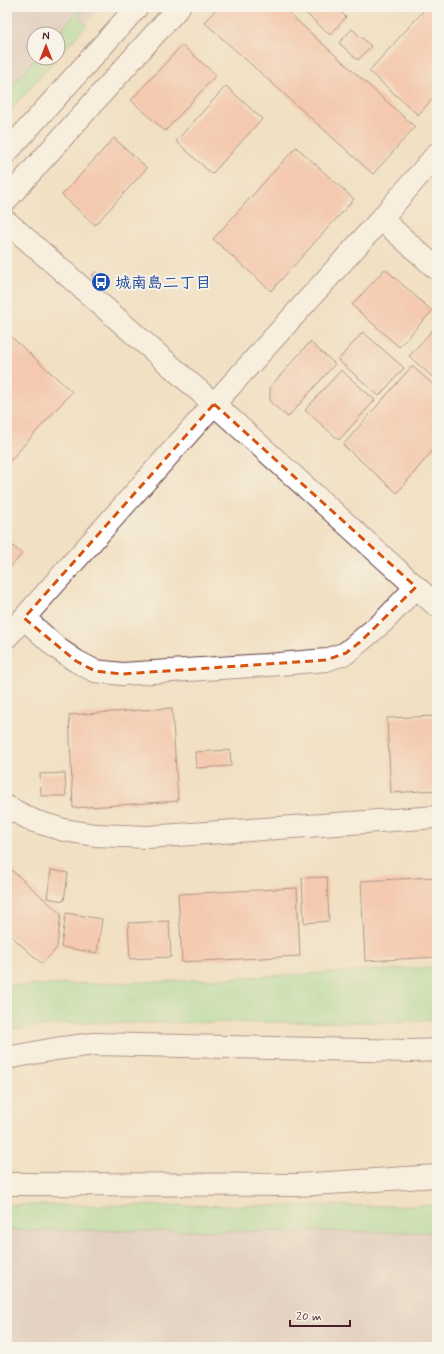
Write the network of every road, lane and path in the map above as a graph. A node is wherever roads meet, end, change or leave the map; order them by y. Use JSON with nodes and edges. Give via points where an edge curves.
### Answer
{"nodes":[{"id":1,"x":137,"y":7,"type":"edge"},
{"id":2,"x":179,"y":7,"type":"edge"},
{"id":3,"x":7,"y":152,"type":"edge"},
{"id":4,"x":437,"y":154,"type":"edge"},
{"id":5,"x":7,"y":200,"type":"edge"},
{"id":6,"x":381,"y":219,"type":"junction"},
{"id":7,"x":7,"y":222,"type":"edge"},
{"id":8,"x":437,"y":269,"type":"edge"},
{"id":9,"x":214,"y":404,"type":"junction"},
{"id":10,"x":416,"y":587,"type":"junction"},
{"id":11,"x":437,"y":606,"type":"edge"},
{"id":12,"x":24,"y":618,"type":"junction"},
{"id":13,"x":7,"y":637,"type":"edge"},
{"id":14,"x":7,"y":807,"type":"edge"},
{"id":15,"x":437,"y":817,"type":"edge"},
{"id":16,"x":437,"y":1046,"type":"edge"},
{"id":17,"x":437,"y":1050,"type":"edge"},
{"id":18,"x":412,"y":1051,"type":"junction"},
{"id":19,"x":7,"y":1058,"type":"edge"},
{"id":20,"x":7,"y":1174,"type":"edge"},
{"id":21,"x":437,"y":1176,"type":"edge"},
{"id":22,"x":7,"y":1184,"type":"edge"},
{"id":23,"x":34,"y":1184,"type":"junction"}],
"edges":[{"from":1,"to":3,"type":"street"},
{"from":2,"to":5,"type":"street"},
{"from":4,"to":6,"type":"street"},
{"from":6,"to":8,"type":"street"},
{"from":6,"to":9,"type":"street"},
{"from":7,"to":9,"type":"street"},
{"from":9,"to":10,"type":"street"},
{"from":9,"to":12,"type":"street"},
{"from":10,"to":11,"type":"street"},
{"from":10,"to":12,"type":"street","via":[[384,621],[346,653],[326,660],[267,665],[122,674],[95,671],[76,662],[57,648]]},
{"from":12,"to":13,"type":"street"},
{"from":14,"to":15,"type":"street","via":[[34,821],[64,830],[95,835],[148,837]]},
{"from":16,"to":18,"type":"street"},
{"from":17,"to":18,"type":"street"},
{"from":18,"to":19,"type":"street","via":[[94,1044]]},
{"from":20,"to":23,"type":"street"},
{"from":21,"to":23,"type":"street","via":[[298,1185]]},
{"from":22,"to":23,"type":"street"}]}
